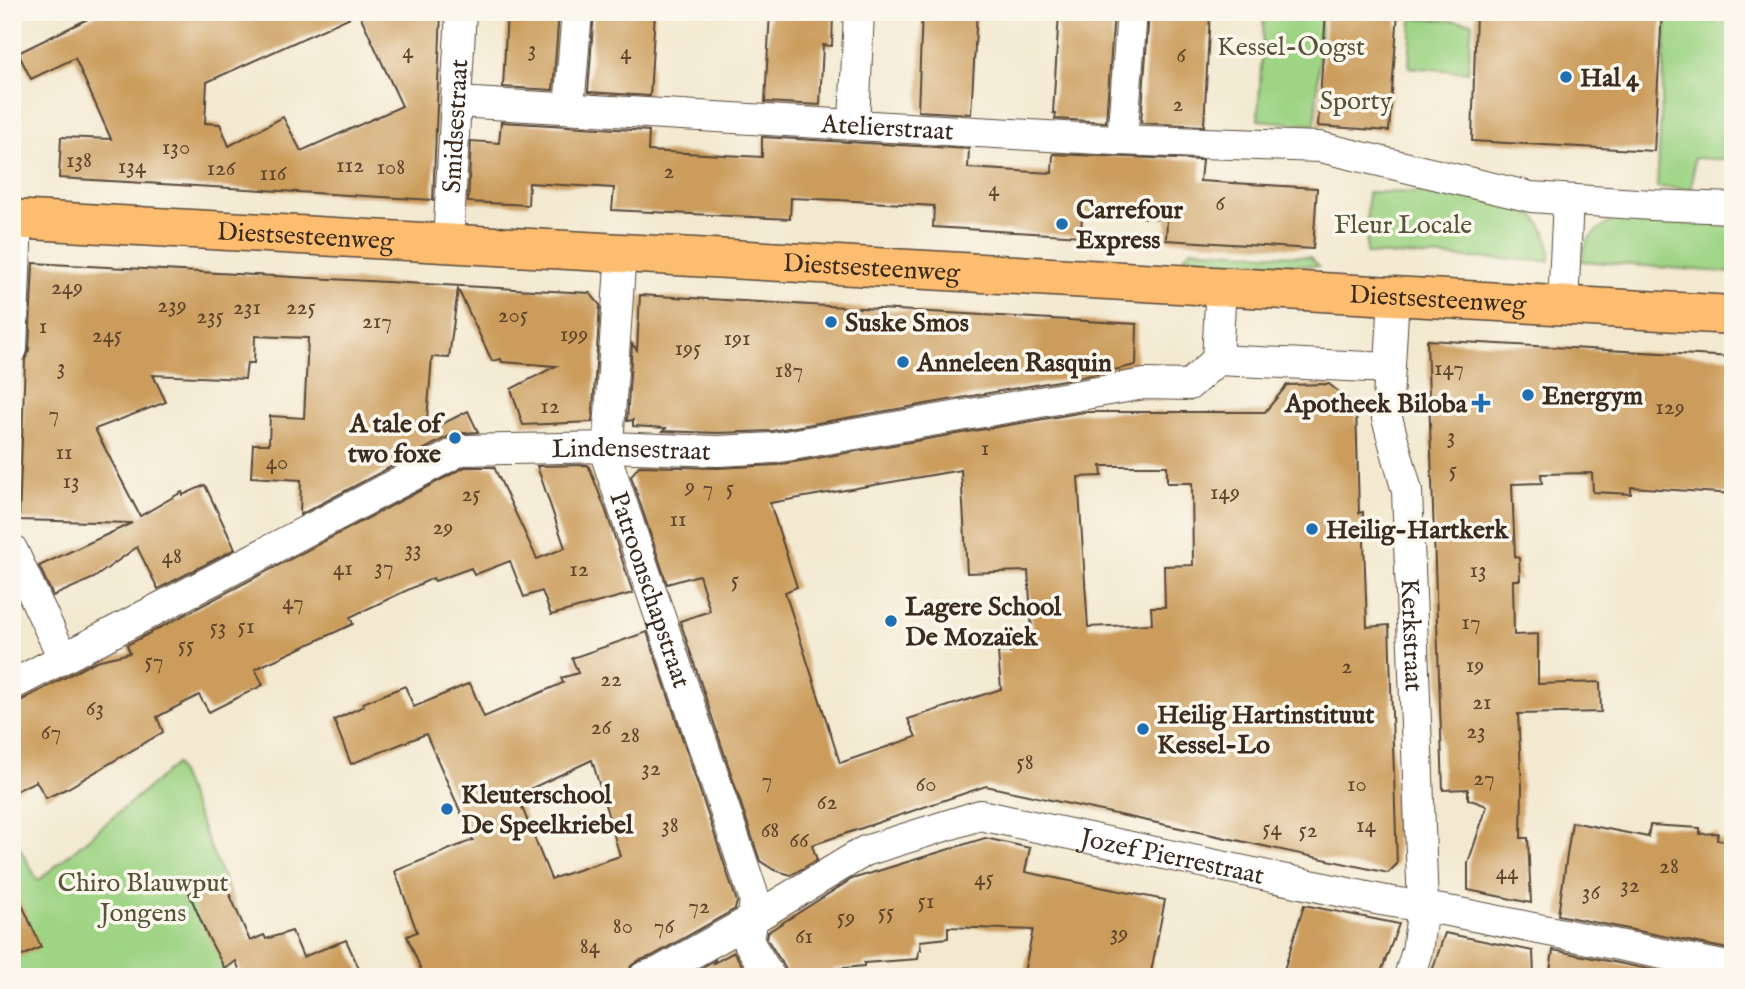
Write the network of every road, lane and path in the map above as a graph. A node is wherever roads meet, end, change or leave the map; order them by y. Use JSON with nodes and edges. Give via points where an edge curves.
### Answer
{"nodes":[{"id":1,"x":461,"y":12,"type":"edge"},
{"id":2,"x":577,"y":12,"type":"edge"},
{"id":3,"x":859,"y":12,"type":"edge"},
{"id":4,"x":1132,"y":12,"type":"edge"},
{"id":5,"x":456,"y":102,"type":"junction"},
{"id":6,"x":569,"y":108,"type":"junction"},
{"id":7,"x":854,"y":123,"type":"junction"},
{"id":8,"x":1122,"y":140,"type":"junction"},
{"id":9,"x":1568,"y":200,"type":"junction"},
{"id":10,"x":1733,"y":208,"type":"edge"},
{"id":11,"x":15,"y":219,"type":"edge"},
{"id":12,"x":448,"y":242,"type":"junction"},
{"id":13,"x":621,"y":251,"type":"junction"},
{"id":14,"x":1222,"y":284,"type":"junction"},
{"id":15,"x":1394,"y":295,"type":"junction"},
{"id":16,"x":1563,"y":304,"type":"junction"},
{"id":17,"x":1733,"y":315,"type":"edge"},
{"id":18,"x":12,"y":349,"type":"edge"},
{"id":19,"x":1217,"y":360,"type":"junction"},
{"id":20,"x":1390,"y":368,"type":"junction"},
{"id":21,"x":608,"y":447,"type":"junction"},
{"id":22,"x":12,"y":550,"type":"edge"},
{"id":23,"x":63,"y":658,"type":"junction"},
{"id":24,"x":12,"y":685,"type":"edge"},
{"id":25,"x":1423,"y":906,"type":"junction"},
{"id":26,"x":751,"y":920,"type":"junction"},
{"id":27,"x":1733,"y":968,"type":"edge"},
{"id":28,"x":644,"y":977,"type":"edge"},
{"id":29,"x":770,"y":977,"type":"edge"},
{"id":30,"x":1409,"y":977,"type":"edge"}],
"edges":[{"from":1,"to":5,"type":"street","name":"Smidsestraat"},
{"from":2,"to":6,"type":"street"},
{"from":3,"to":7,"type":"street"},
{"from":4,"to":8,"type":"street"},
{"from":5,"to":6,"type":"street","name":"Atelierstraat"},
{"from":5,"to":12,"type":"street","name":"Smidsestraat"},
{"from":6,"to":7,"type":"street","name":"Atelierstraat"},
{"from":7,"to":8,"type":"street","name":"Atelierstraat"},
{"from":8,"to":9,"type":"street","name":"Atelierstraat","via":[[1320,147],[1531,197]]},
{"from":9,"to":10,"type":"street","name":"Atelierstraat"},
{"from":9,"to":16,"type":"street"},
{"from":11,"to":12,"type":"main road","name":"Diestsesteenweg"},
{"from":11,"to":18,"type":"street"},
{"from":12,"to":13,"type":"main road","name":"Diestsesteenweg"},
{"from":13,"to":14,"type":"main road","name":"Diestsesteenweg"},
{"from":13,"to":21,"type":"street","name":"Patroonschapstraat"},
{"from":14,"to":15,"type":"main road","name":"Diestsesteenweg"},
{"from":14,"to":19,"type":"street"},
{"from":15,"to":16,"type":"main road","name":"Diestsesteenweg"},
{"from":15,"to":20,"type":"street","name":"Kerkstraat"},
{"from":16,"to":17,"type":"main road","name":"Diestsesteenweg"},
{"from":19,"to":20,"type":"street"},
{"from":19,"to":21,"type":"street","name":"Lindensestraat","via":[[1189,385],[1144,384],[774,448]]},
{"from":20,"to":25,"type":"street","name":"Kerkstraat","via":[[1387,418],[1407,491]]},
{"from":21,"to":23,"type":"street","name":"Lindensestraat","via":[[461,450]]},
{"from":21,"to":26,"type":"street","name":"Patroonschapstraat","via":[[612,477],[755,900]]},
{"from":22,"to":23,"type":"street"},
{"from":23,"to":24,"type":"street","name":"Lindensestraat"},
{"from":25,"to":26,"type":"street","name":"Jozef Pierrestraat","via":[[980,815],[865,851]]},
{"from":25,"to":27,"type":"street","name":"Jozef Pierrestraat"},
{"from":25,"to":30,"type":"street","name":"Kerkstraat"},
{"from":26,"to":28,"type":"street","name":"Jozef Pierrestraat"},
{"from":26,"to":29,"type":"street","name":"Patroonschapstraat","via":[[749,943]]}]}
